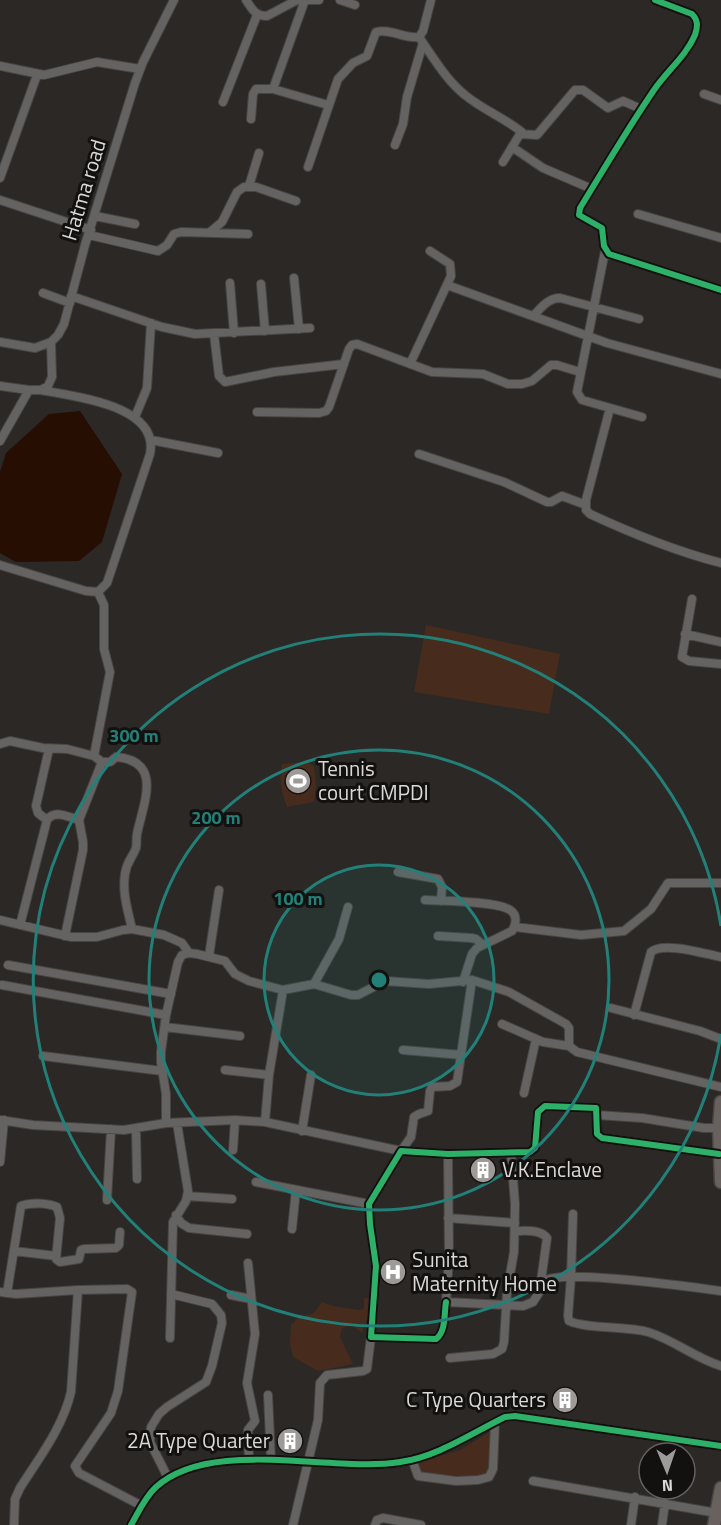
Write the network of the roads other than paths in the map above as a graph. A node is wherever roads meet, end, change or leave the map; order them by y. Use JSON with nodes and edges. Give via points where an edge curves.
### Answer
{"nodes":[{"id":1,"x":174,"y":0,"type":"edge"},
{"id":2,"x":246,"y":0,"type":"edge"},
{"id":3,"x":305,"y":0,"type":"edge"},
{"id":4,"x":319,"y":0,"type":"edge"},
{"id":5,"x":340,"y":0,"type":"edge"},
{"id":6,"x":431,"y":0,"type":"edge"},
{"id":7,"x":655,"y":0,"type":"edge"},
{"id":8,"x":669,"y":3,"type":"edge"},
{"id":9,"x":355,"y":5,"type":"dead end"},
{"id":10,"x":257,"y":15,"type":"junction"},
{"id":11,"x":421,"y":40,"type":"junction"},
{"id":12,"x":0,"y":66,"type":"edge"},
{"id":13,"x":140,"y":69,"type":"junction"},
{"id":14,"x":37,"y":75,"type":"junction"},
{"id":15,"x":273,"y":89,"type":"junction"},
{"id":16,"x":704,"y":94,"type":"dead end"},
{"id":17,"x":721,"y":100,"type":"edge"},
{"id":18,"x":223,"y":102,"type":"dead end"},
{"id":19,"x":328,"y":105,"type":"junction"},
{"id":20,"x":641,"y":109,"type":"junction"},
{"id":21,"x":251,"y":119,"type":"dead end"},
{"id":22,"x":523,"y":133,"type":"junction"},
{"id":23,"x":395,"y":145,"type":"dead end"},
{"id":24,"x":512,"y":147,"type":"junction"},
{"id":25,"x":259,"y":153,"type":"dead end"},
{"id":26,"x":503,"y":162,"type":"dead end"},
{"id":27,"x":308,"y":167,"type":"dead end"},
{"id":28,"x":0,"y":178,"type":"edge"},
{"id":29,"x":249,"y":186,"type":"junction"},
{"id":30,"x":592,"y":189,"type":"junction"},
{"id":31,"x":0,"y":200,"type":"edge"},
{"id":32,"x":296,"y":201,"type":"dead end"},
{"id":33,"x":638,"y":214,"type":"dead end"},
{"id":34,"x":95,"y":216,"type":"junction"},
{"id":35,"x":135,"y":224,"type":"dead end"},
{"id":36,"x":210,"y":232,"type":"junction"},
{"id":37,"x":90,"y":233,"type":"junction"},
{"id":38,"x":248,"y":234,"type":"dead end"},
{"id":39,"x":721,"y":238,"type":"edge"},
{"id":40,"x":430,"y":251,"type":"dead end"},
{"id":41,"x":605,"y":251,"type":"junction"},
{"id":42,"x":294,"y":278,"type":"dead end"},
{"id":43,"x":230,"y":283,"type":"dead end"},
{"id":44,"x":261,"y":284,"type":"dead end"},
{"id":45,"x":447,"y":285,"type":"junction"},
{"id":46,"x":721,"y":290,"type":"edge"},
{"id":47,"x":43,"y":293,"type":"dead end"},
{"id":48,"x":70,"y":300,"type":"junction"},
{"id":49,"x":593,"y":307,"type":"junction"},
{"id":50,"x":533,"y":316,"type":"junction"},
{"id":51,"x":639,"y":319,"type":"dead end"},
{"id":52,"x":151,"y":323,"type":"junction"},
{"id":53,"x":310,"y":328,"type":"dead end"},
{"id":54,"x":299,"y":329,"type":"junction"},
{"id":55,"x":265,"y":331,"type":"junction"},
{"id":56,"x":234,"y":333,"type":"junction"},
{"id":57,"x":214,"y":334,"type":"junction"},
{"id":58,"x":587,"y":336,"type":"junction"},
{"id":59,"x":0,"y":342,"type":"edge"},
{"id":60,"x":51,"y":342,"type":"junction"},
{"id":61,"x":344,"y":364,"type":"junction"},
{"id":62,"x":410,"y":364,"type":"junction"},
{"id":63,"x":580,"y":372,"type":"junction"},
{"id":64,"x":721,"y":374,"type":"edge"},
{"id":65,"x":0,"y":386,"type":"edge"},
{"id":66,"x":29,"y":390,"type":"junction"},
{"id":67,"x":42,"y":390,"type":"junction"},
{"id":68,"x":610,"y":408,"type":"junction"},
{"id":69,"x":257,"y":412,"type":"dead end"},
{"id":70,"x":135,"y":417,"type":"junction"},
{"id":71,"x":642,"y":417,"type":"dead end"},
{"id":72,"x":151,"y":440,"type":"junction"},
{"id":73,"x":0,"y":441,"type":"edge"},
{"id":74,"x":218,"y":453,"type":"dead end"},
{"id":75,"x":419,"y":454,"type":"dead end"},
{"id":76,"x":586,"y":505,"type":"junction"},
{"id":77,"x":721,"y":563,"type":"edge"},
{"id":78,"x":0,"y":565,"type":"edge"},
{"id":79,"x":98,"y":592,"type":"junction"},
{"id":80,"x":692,"y":599,"type":"dead end"},
{"id":81,"x":685,"y":634,"type":"junction"},
{"id":82,"x":721,"y":642,"type":"edge"},
{"id":83,"x":721,"y":664,"type":"edge"},
{"id":84,"x":0,"y":744,"type":"edge"},
{"id":85,"x":49,"y":749,"type":"junction"},
{"id":86,"x":94,"y":756,"type":"junction"},
{"id":87,"x":102,"y":762,"type":"junction"},
{"id":88,"x":47,"y":820,"type":"junction"},
{"id":89,"x":79,"y":820,"type":"junction"},
{"id":90,"x":398,"y":872,"type":"dead end"},
{"id":91,"x":721,"y":883,"type":"edge"},
{"id":92,"x":219,"y":890,"type":"dead end"},
{"id":93,"x":425,"y":900,"type":"dead end"},
{"id":94,"x":441,"y":901,"type":"junction"},
{"id":95,"x":348,"y":907,"type":"dead end"},
{"id":96,"x":0,"y":920,"type":"edge"},
{"id":97,"x":20,"y":925,"type":"junction"},
{"id":98,"x":514,"y":927,"type":"junction"},
{"id":99,"x":132,"y":929,"type":"junction"},
{"id":100,"x":65,"y":936,"type":"junction"},
{"id":101,"x":438,"y":936,"type":"dead end"},
{"id":102,"x":483,"y":944,"type":"junction"},
{"id":103,"x":189,"y":953,"type":"junction"},
{"id":104,"x":209,"y":956,"type":"junction"},
{"id":105,"x":721,"y":957,"type":"edge"},
{"id":106,"x":8,"y":965,"type":"dead end"},
{"id":107,"x":472,"y":980,"type":"junction"},
{"id":108,"x":463,"y":982,"type":"junction"},
{"id":109,"x":314,"y":984,"type":"junction"},
{"id":110,"x":2,"y":985,"type":"dead end"},
{"id":111,"x":283,"y":990,"type":"junction"},
{"id":112,"x":171,"y":994,"type":"junction"},
{"id":113,"x":611,"y":1008,"type":"dead end"},
{"id":114,"x":166,"y":1015,"type":"junction"},
{"id":115,"x":634,"y":1016,"type":"junction"},
{"id":116,"x":502,"y":1024,"type":"dead end"},
{"id":117,"x":165,"y":1027,"type":"junction"},
{"id":118,"x":240,"y":1036,"type":"dead end"},
{"id":119,"x":536,"y":1039,"type":"junction"},
{"id":120,"x":721,"y":1039,"type":"edge"},
{"id":121,"x":569,"y":1046,"type":"junction"},
{"id":122,"x":403,"y":1050,"type":"dead end"},
{"id":123,"x":462,"y":1055,"type":"junction"},
{"id":124,"x":43,"y":1056,"type":"dead end"},
{"id":125,"x":225,"y":1070,"type":"dead end"},
{"id":126,"x":162,"y":1071,"type":"junction"},
{"id":127,"x":269,"y":1075,"type":"junction"},
{"id":128,"x":311,"y":1075,"type":"dead end"},
{"id":129,"x":721,"y":1087,"type":"edge"},
{"id":130,"x":524,"y":1093,"type":"dead end"},
{"id":131,"x":721,"y":1102,"type":"edge"},
{"id":132,"x":597,"y":1115,"type":"junction"},
{"id":133,"x":2,"y":1120,"type":"edge"},
{"id":134,"x":235,"y":1120,"type":"junction"},
{"id":135,"x":265,"y":1122,"type":"junction"},
{"id":136,"x":166,"y":1123,"type":"junction"},
{"id":137,"x":177,"y":1123,"type":"junction"},
{"id":138,"x":719,"y":1128,"type":"junction"},
{"id":139,"x":111,"y":1129,"type":"junction"},
{"id":140,"x":136,"y":1129,"type":"junction"},
{"id":141,"x":302,"y":1131,"type":"junction"},
{"id":142,"x":233,"y":1150,"type":"dead end"},
{"id":143,"x":401,"y":1150,"type":"junction"},
{"id":144,"x":511,"y":1154,"type":"junction"},
{"id":145,"x":719,"y":1154,"type":"junction"},
{"id":146,"x":448,"y":1155,"type":"junction"},
{"id":147,"x":0,"y":1162,"type":"edge"},
{"id":148,"x":137,"y":1179,"type":"dead end"},
{"id":149,"x":256,"y":1182,"type":"dead end"},
{"id":150,"x":721,"y":1182,"type":"edge"},
{"id":151,"x":296,"y":1190,"type":"junction"},
{"id":152,"x":187,"y":1196,"type":"junction"},
{"id":153,"x":232,"y":1199,"type":"dead end"},
{"id":154,"x":107,"y":1200,"type":"dead end"},
{"id":155,"x":369,"y":1204,"type":"junction"},
{"id":156,"x":573,"y":1214,"type":"dead end"},
{"id":157,"x":176,"y":1215,"type":"junction"},
{"id":158,"x":448,"y":1218,"type":"junction"},
{"id":159,"x":515,"y":1227,"type":"junction"},
{"id":160,"x":292,"y":1229,"type":"dead end"},
{"id":161,"x":120,"y":1232,"type":"dead end"},
{"id":162,"x":247,"y":1234,"type":"dead end"},
{"id":163,"x":14,"y":1251,"type":"junction"},
{"id":164,"x":56,"y":1256,"type":"junction"},
{"id":165,"x":248,"y":1263,"type":"dead end"},
{"id":166,"x":571,"y":1277,"type":"junction"},
{"id":167,"x":540,"y":1289,"type":"junction"},
{"id":168,"x":78,"y":1290,"type":"junction"},
{"id":169,"x":721,"y":1291,"type":"edge"},
{"id":170,"x":4,"y":1293,"type":"edge"},
{"id":171,"x":171,"y":1294,"type":"junction"},
{"id":172,"x":231,"y":1295,"type":"dead end"},
{"id":173,"x":251,"y":1299,"type":"junction"},
{"id":174,"x":446,"y":1302,"type":"junction"},
{"id":175,"x":506,"y":1306,"type":"junction"},
{"id":176,"x":371,"y":1337,"type":"junction"},
{"id":177,"x":170,"y":1338,"type":"dead end"},
{"id":178,"x":450,"y":1358,"type":"dead end"},
{"id":179,"x":721,"y":1366,"type":"edge"},
{"id":180,"x":268,"y":1395,"type":"dead end"},
{"id":181,"x":495,"y":1422,"type":"junction"},
{"id":182,"x":721,"y":1446,"type":"edge"},
{"id":183,"x":412,"y":1459,"type":"junction"},
{"id":184,"x":249,"y":1460,"type":"junction"},
{"id":185,"x":271,"y":1460,"type":"junction"},
{"id":186,"x":307,"y":1461,"type":"junction"},
{"id":187,"x":168,"y":1478,"type":"junction"},
{"id":188,"x":533,"y":1481,"type":"dead end"},
{"id":189,"x":721,"y":1488,"type":"edge"},
{"id":190,"x":635,"y":1497,"type":"junction"},
{"id":191,"x":665,"y":1503,"type":"junction"},
{"id":192,"x":142,"y":1506,"type":"junction"},
{"id":193,"x":715,"y":1519,"type":"edge"},
{"id":194,"x":14,"y":1525,"type":"edge"},
{"id":195,"x":131,"y":1525,"type":"edge"},
{"id":196,"x":293,"y":1525,"type":"edge"},
{"id":197,"x":375,"y":1525,"type":"edge"},
{"id":198,"x":421,"y":1525,"type":"edge"},
{"id":199,"x":631,"y":1525,"type":"edge"},
{"id":200,"x":662,"y":1525,"type":"edge"}],
"edges":[{"from":1,"to":13,"type":"street","name":"Hatma road"},
{"from":2,"to":10,"type":"street"},
{"from":3,"to":4,"type":"street"},
{"from":3,"to":10,"type":"street","via":[[297,0],[267,16]]},
{"from":3,"to":15,"type":"street"},
{"from":5,"to":9,"type":"street"},
{"from":6,"to":11,"type":"street"},
{"from":7,"to":8,"type":"street"},
{"from":8,"to":20,"type":"street","via":[[696,18],[696,33],[687,51]]},
{"from":10,"to":18,"type":"street"},
{"from":11,"to":19,"type":"street","via":[[384,30],[376,32],[368,56],[353,63],[338,79]]},
{"from":11,"to":22,"type":"street","via":[[463,94]]},
{"from":11,"to":23,"type":"street"},
{"from":12,"to":14,"type":"street"},
{"from":13,"to":14,"type":"street","via":[[97,62]]},
{"from":13,"to":34,"type":"street","name":"Hatma road"},
{"from":14,"to":28,"type":"street"},
{"from":15,"to":19,"type":"street"},
{"from":15,"to":21,"type":"street","via":[[256,89]]},
{"from":16,"to":17,"type":"street"},
{"from":19,"to":27,"type":"street"},
{"from":20,"to":22,"type":"street","via":[[623,101],[608,108],[582,90],[575,90],[537,135]]},
{"from":20,"to":30,"type":"street"},
{"from":22,"to":24,"type":"street"},
{"from":24,"to":26,"type":"street"},
{"from":24,"to":30,"type":"street","via":[[543,168]]},
{"from":25,"to":29,"type":"street"},
{"from":29,"to":32,"type":"street"},
{"from":29,"to":36,"type":"street","via":[[240,188],[226,217]]},
{"from":30,"to":41,"type":"street","via":[[579,215],[602,228]]},
{"from":31,"to":37,"type":"street"},
{"from":33,"to":39,"type":"street"},
{"from":34,"to":35,"type":"street"},
{"from":34,"to":37,"type":"street","name":"Hatma road"},
{"from":36,"to":37,"type":"street","via":[[174,234],[158,251]]},
{"from":36,"to":38,"type":"street"},
{"from":37,"to":48,"type":"street","name":"Hatma road"},
{"from":40,"to":45,"type":"street","via":[[450,264]]},
{"from":41,"to":46,"type":"street"},
{"from":41,"to":49,"type":"street"},
{"from":42,"to":54,"type":"street"},
{"from":43,"to":56,"type":"street"},
{"from":44,"to":55,"type":"street"},
{"from":45,"to":50,"type":"street"},
{"from":45,"to":62,"type":"street"},
{"from":47,"to":48,"type":"street"},
{"from":48,"to":52,"type":"street"},
{"from":48,"to":60,"type":"street","name":"Hatma road","via":[[64,324]]},
{"from":49,"to":50,"type":"street","via":[[553,298]]},
{"from":49,"to":51,"type":"street"},
{"from":49,"to":58,"type":"street"},
{"from":50,"to":58,"type":"street"},
{"from":52,"to":57,"type":"street","via":[[181,332]]},
{"from":52,"to":70,"type":"street","via":[[147,388]]},
{"from":53,"to":54,"type":"street"},
{"from":54,"to":55,"type":"street"},
{"from":55,"to":56,"type":"street"},
{"from":56,"to":57,"type":"street"},
{"from":57,"to":61,"type":"street","via":[[219,376],[225,382]]},
{"from":58,"to":63,"type":"street"},
{"from":58,"to":64,"type":"street"},
{"from":59,"to":60,"type":"street","via":[[35,348]]},
{"from":60,"to":67,"type":"street","via":[[52,376]]},
{"from":61,"to":62,"type":"street","via":[[349,349],[357,344]]},
{"from":61,"to":69,"type":"street","via":[[326,411]]},
{"from":62,"to":63,"type":"street","via":[[432,372],[483,374],[508,384],[531,381],[551,365]]},
{"from":63,"to":68,"type":"street","via":[[579,397]]},
{"from":65,"to":66,"type":"street"},
{"from":66,"to":67,"type":"street"},
{"from":66,"to":73,"type":"street"},
{"from":67,"to":70,"type":"street","via":[[96,401]]},
{"from":68,"to":71,"type":"street"},
{"from":68,"to":76,"type":"street"},
{"from":70,"to":72,"type":"street","via":[[148,429]]},
{"from":72,"to":74,"type":"street"},
{"from":72,"to":79,"type":"street","via":[[150,454],[107,583]]},
{"from":75,"to":76,"type":"street","via":[[504,482],[547,502],[562,496]]},
{"from":76,"to":77,"type":"street","via":[[590,514],[631,533]]},
{"from":78,"to":79,"type":"street"},
{"from":79,"to":86,"type":"street","via":[[104,605],[104,649],[110,672]]},
{"from":80,"to":81,"type":"street"},
{"from":81,"to":82,"type":"street"},
{"from":81,"to":83,"type":"street","via":[[684,660]]},
{"from":84,"to":85,"type":"street","via":[[10,741]]},
{"from":85,"to":86,"type":"street"},
{"from":85,"to":88,"type":"street","via":[[36,806]]},
{"from":86,"to":87,"type":"street"},
{"from":87,"to":89,"type":"street"},
{"from":87,"to":99,"type":"street","via":[[126,758],[146,772],[143,812],[135,848],[127,861],[124,885]]},
{"from":88,"to":89,"type":"street","via":[[55,814]]},
{"from":88,"to":97,"type":"street"},
{"from":89,"to":100,"type":"street","via":[[83,850]]},
{"from":90,"to":94,"type":"street","via":[[438,879]]},
{"from":91,"to":98,"type":"street","via":[[668,883],[651,909],[624,931],[581,935]]},
{"from":92,"to":104,"type":"street"},
{"from":93,"to":94,"type":"street"},
{"from":94,"to":98,"type":"street","via":[[506,908],[515,915]]},
{"from":95,"to":109,"type":"street","via":[[339,939]]},
{"from":96,"to":97,"type":"street"},
{"from":97,"to":100,"type":"street"},
{"from":98,"to":102,"type":"street","via":[[506,936]]},
{"from":99,"to":100,"type":"street","via":[[97,937]]},
{"from":99,"to":103,"type":"street","via":[[175,938]]},
{"from":101,"to":102,"type":"street","via":[[471,938]]},
{"from":102,"to":108,"type":"street","via":[[472,954]]},
{"from":103,"to":104,"type":"street"},
{"from":103,"to":112,"type":"street","via":[[178,962]]},
{"from":104,"to":111,"type":"street","via":[[225,961],[241,978]]},
{"from":105,"to":115,"type":"street","via":[[666,947],[655,949]]},
{"from":106,"to":112,"type":"street"},
{"from":107,"to":108,"type":"street"},
{"from":107,"to":121,"type":"street","via":[[509,992],[566,1024]]},
{"from":107,"to":123,"type":"street"},
{"from":108,"to":109,"type":"street","via":[[385,981],[358,995]]},
{"from":109,"to":111,"type":"street"},
{"from":110,"to":114,"type":"street"},
{"from":111,"to":127,"type":"street"},
{"from":112,"to":114,"type":"street"},
{"from":113,"to":115,"type":"street"},
{"from":114,"to":117,"type":"street"},
{"from":115,"to":120,"type":"street"},
{"from":116,"to":119,"type":"street"},
{"from":117,"to":118,"type":"street"},
{"from":117,"to":126,"type":"street"},
{"from":119,"to":121,"type":"street"},
{"from":119,"to":130,"type":"street"},
{"from":121,"to":129,"type":"street","via":[[577,1052]]},
{"from":122,"to":123,"type":"street"},
{"from":123,"to":143,"type":"street","via":[[457,1082],[432,1087],[429,1111],[414,1117],[411,1137]]},
{"from":124,"to":126,"type":"street"},
{"from":125,"to":127,"type":"street"},
{"from":126,"to":136,"type":"street"},
{"from":127,"to":135,"type":"street"},
{"from":128,"to":141,"type":"street"},
{"from":131,"to":138,"type":"main road"},
{"from":132,"to":138,"type":"street"},
{"from":132,"to":144,"type":"street","via":[[593,1107],[542,1107],[537,1115],[533,1151]]},
{"from":132,"to":145,"type":"street","via":[[597,1134],[602,1138]]},
{"from":133,"to":139,"type":"street"},
{"from":133,"to":147,"type":"street"},
{"from":134,"to":135,"type":"street"},
{"from":134,"to":137,"type":"street"},
{"from":134,"to":142,"type":"street"},
{"from":135,"to":141,"type":"street"},
{"from":136,"to":137,"type":"street"},
{"from":136,"to":140,"type":"street"},
{"from":137,"to":152,"type":"street"},
{"from":138,"to":145,"type":"main road"},
{"from":139,"to":140,"type":"street"},
{"from":139,"to":154,"type":"street"},
{"from":140,"to":148,"type":"street"},
{"from":141,"to":143,"type":"street"},
{"from":143,"to":146,"type":"street"},
{"from":143,"to":155,"type":"street"},
{"from":144,"to":146,"type":"street"},
{"from":144,"to":159,"type":"street"},
{"from":145,"to":150,"type":"main road"},
{"from":146,"to":158,"type":"street"},
{"from":149,"to":151,"type":"street"},
{"from":151,"to":155,"type":"street"},
{"from":151,"to":160,"type":"street"},
{"from":152,"to":153,"type":"street"},
{"from":152,"to":157,"type":"street"},
{"from":155,"to":176,"type":"street","via":[[376,1266]]},
{"from":156,"to":166,"type":"street"},
{"from":157,"to":162,"type":"street","via":[[189,1228]]},
{"from":157,"to":171,"type":"street"},
{"from":158,"to":159,"type":"street"},
{"from":158,"to":174,"type":"street"},
{"from":159,"to":167,"type":"street","via":[[545,1234],[547,1238]]},
{"from":159,"to":175,"type":"street"},
{"from":161,"to":164,"type":"street","via":[[116,1248],[84,1249],[75,1261],[60,1262]]},
{"from":163,"to":164,"type":"street"},
{"from":163,"to":164,"type":"street","via":[[21,1206],[53,1205],[59,1212]]},
{"from":163,"to":170,"type":"street"},
{"from":165,"to":173,"type":"street"},
{"from":166,"to":167,"type":"street","via":[[551,1278]]},
{"from":166,"to":169,"type":"street"},
{"from":166,"to":179,"type":"street","via":[[569,1321],[652,1333]]},
{"from":167,"to":175,"type":"street","via":[[529,1305]]},
{"from":168,"to":170,"type":"street"},
{"from":168,"to":192,"type":"street","via":[[127,1290],[132,1294],[115,1402],[76,1462],[75,1470]]},
{"from":168,"to":194,"type":"street","via":[[68,1405],[15,1499]]},
{"from":171,"to":177,"type":"street"},
{"from":171,"to":187,"type":"street","via":[[212,1304],[222,1323],[206,1382],[166,1407],[151,1427],[150,1442]]},
{"from":172,"to":173,"type":"street"},
{"from":173,"to":184,"type":"street","via":[[254,1342],[247,1383],[255,1421],[248,1430]]},
{"from":174,"to":175,"type":"street"},
{"from":174,"to":176,"type":"street","via":[[442,1331],[436,1339]]},
{"from":175,"to":178,"type":"street","via":[[504,1342],[499,1353]]},
{"from":176,"to":186,"type":"street","via":[[367,1369],[327,1375],[320,1383],[318,1420]]},
{"from":180,"to":185,"type":"street"},
{"from":181,"to":182,"type":"street","via":[[515,1416]]},
{"from":181,"to":183,"type":"street"},
{"from":181,"to":183,"type":"street","via":[[493,1470],[489,1477],[456,1481],[418,1476]]},
{"from":183,"to":186,"type":"street","via":[[375,1464]]},
{"from":184,"to":185,"type":"street"},
{"from":184,"to":187,"type":"street","via":[[198,1464]]},
{"from":185,"to":186,"type":"street"},
{"from":186,"to":196,"type":"street"},
{"from":187,"to":192,"type":"street","via":[[151,1491]]},
{"from":188,"to":190,"type":"street"},
{"from":189,"to":193,"type":"main road"},
{"from":190,"to":191,"type":"street"},
{"from":190,"to":199,"type":"street"},
{"from":191,"to":193,"type":"street"},
{"from":191,"to":200,"type":"street"},
{"from":192,"to":195,"type":"street"},
{"from":197,"to":198,"type":"street","via":[[383,1518]]}]}
